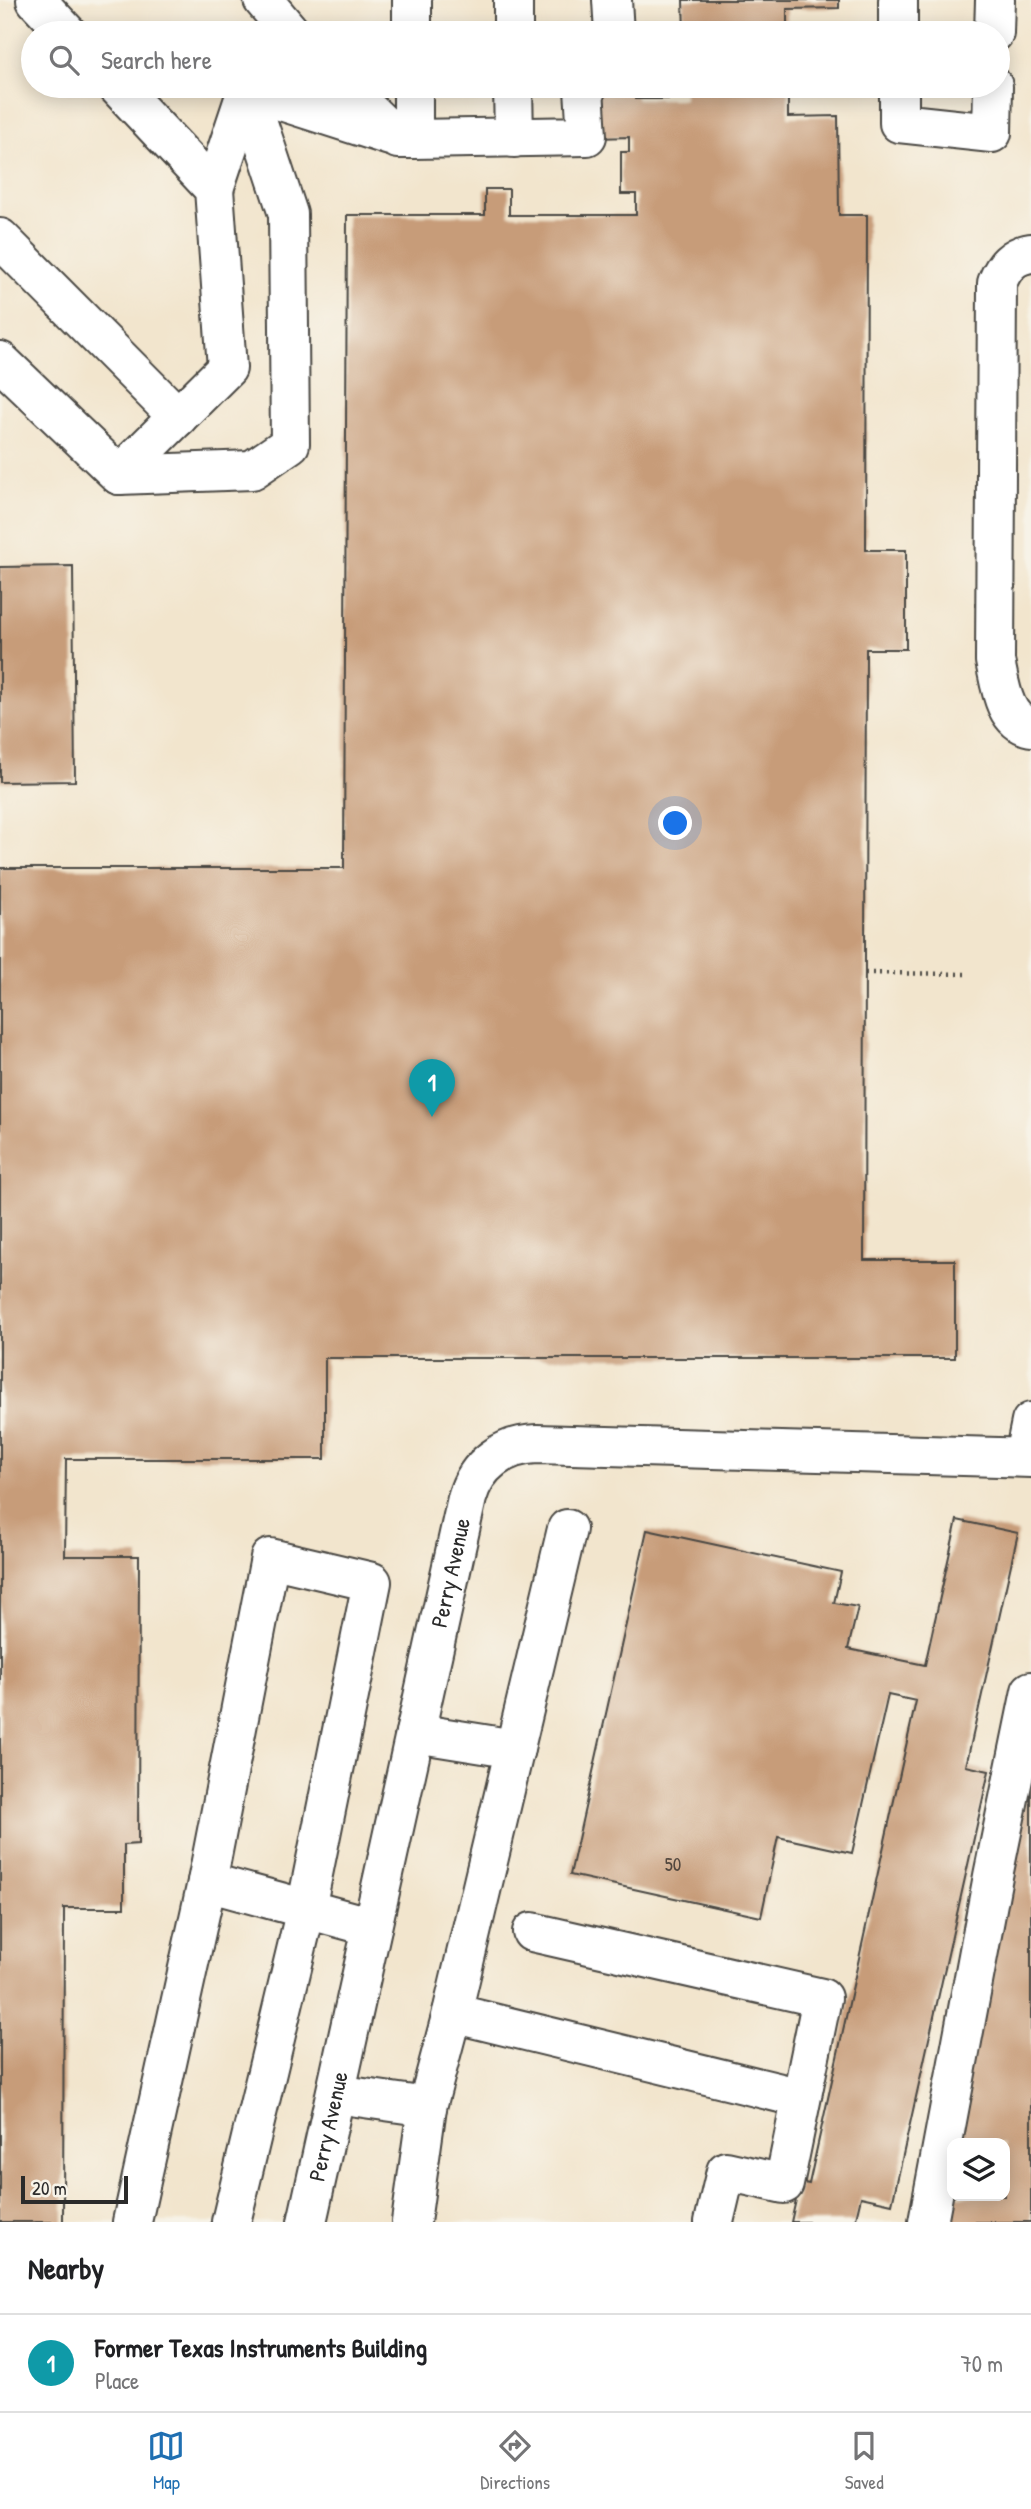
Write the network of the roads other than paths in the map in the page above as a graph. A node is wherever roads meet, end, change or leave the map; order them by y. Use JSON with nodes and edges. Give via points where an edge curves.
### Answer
{"nodes":[{"id":1,"x":36,"y":0,"type":"edge"},
{"id":2,"x":263,"y":0,"type":"edge"},
{"id":3,"x":412,"y":0,"type":"edge"},
{"id":4,"x":513,"y":0,"type":"edge"},
{"id":5,"x":612,"y":0,"type":"edge"},
{"id":6,"x":898,"y":0,"type":"edge"},
{"id":7,"x":995,"y":0,"type":"edge"},
{"id":8,"x":56,"y":21,"type":"edge"},
{"id":9,"x":280,"y":21,"type":"edge"},
{"id":10,"x":412,"y":21,"type":"edge"},
{"id":11,"x":513,"y":21,"type":"edge"},
{"id":12,"x":613,"y":21,"type":"edge"},
{"id":13,"x":898,"y":21,"type":"edge"},
{"id":14,"x":995,"y":21,"type":"edge"},
{"id":15,"x":128,"y":98,"type":"edge"},
{"id":16,"x":244,"y":98,"type":"edge"},
{"id":17,"x":250,"y":98,"type":"edge"},
{"id":18,"x":273,"y":98,"type":"edge"},
{"id":19,"x":357,"y":98,"type":"edge"},
{"id":20,"x":411,"y":98,"type":"edge"},
{"id":21,"x":513,"y":98,"type":"edge"},
{"id":22,"x":585,"y":98,"type":"edge"},
{"id":23,"x":899,"y":98,"type":"edge"},
{"id":24,"x":993,"y":98,"type":"edge"},
{"id":25,"x":514,"y":138,"type":"junction"},
{"id":26,"x":406,"y":139,"type":"junction"},
{"id":27,"x":214,"y":189,"type":"junction"},
{"id":28,"x":0,"y":238,"type":"edge"},
{"id":29,"x":1031,"y":253,"type":"edge"},
{"id":30,"x":0,"y":361,"type":"edge"},
{"id":31,"x":178,"y":417,"type":"junction"},
{"id":32,"x":119,"y":475,"type":"junction"},
{"id":33,"x":1031,"y":727,"type":"edge"},
{"id":34,"x":1029,"y":1445,"type":"edge"},
{"id":35,"x":567,"y":1530,"type":"dead end"},
{"id":36,"x":1031,"y":1691,"type":"edge"},
{"id":37,"x":415,"y":1733,"type":"junction"},
{"id":38,"x":515,"y":1749,"type":"junction"},
{"id":39,"x":207,"y":1882,"type":"junction"},
{"id":40,"x":306,"y":1909,"type":"junction"},
{"id":41,"x":372,"y":1927,"type":"junction"},
{"id":42,"x":533,"y":1932,"type":"dead end"},
{"id":43,"x":452,"y":2014,"type":"junction"},
{"id":44,"x":336,"y":2094,"type":"junction"},
{"id":45,"x":802,"y":2098,"type":"junction"},
{"id":46,"x":427,"y":2107,"type":"junction"},
{"id":47,"x":132,"y":2222,"type":"edge"},
{"id":48,"x":231,"y":2222,"type":"edge"},
{"id":49,"x":307,"y":2222,"type":"edge"},
{"id":50,"x":411,"y":2222,"type":"edge"},
{"id":51,"x":714,"y":2222,"type":"edge"},
{"id":52,"x":928,"y":2222,"type":"edge"}],
"edges":[{"from":1,"to":8,"type":"street"},
{"from":2,"to":9,"type":"street"},
{"from":3,"to":10,"type":"street"},
{"from":4,"to":11,"type":"street"},
{"from":5,"to":12,"type":"street"},
{"from":6,"to":13,"type":"street"},
{"from":7,"to":14,"type":"street"},
{"from":15,"to":27,"type":"street"},
{"from":16,"to":27,"type":"street"},
{"from":17,"to":32,"type":"street","via":[[289,214],[290,444],[252,470]]},
{"from":18,"to":26,"type":"street"},
{"from":19,"to":26,"type":"street"},
{"from":20,"to":26,"type":"street"},
{"from":21,"to":25,"type":"street"},
{"from":22,"to":25,"type":"street","via":[[587,136]]},
{"from":23,"to":24,"type":"street","via":[[899,123],[992,133]]},
{"from":25,"to":26,"type":"street"},
{"from":27,"to":31,"type":"street","via":[[227,368]]},
{"from":28,"to":31,"type":"street"},
{"from":29,"to":33,"type":"street","via":[[1011,261],[997,283],[995,661],[1007,708]]},
{"from":30,"to":32,"type":"street"},
{"from":31,"to":32,"type":"street"},
{"from":34,"to":37,"type":"street","name":"Perry Avenue","via":[[537,1444],[506,1450],[486,1464],[469,1490]]},
{"from":35,"to":38,"type":"street"},
{"from":36,"to":52,"type":"street"},
{"from":37,"to":38,"type":"street"},
{"from":37,"to":41,"type":"street","name":"Perry Avenue"},
{"from":38,"to":43,"type":"street"},
{"from":39,"to":40,"type":"street"},
{"from":39,"to":40,"type":"street","via":[[270,1558],[372,1582]]},
{"from":39,"to":47,"type":"street"},
{"from":40,"to":41,"type":"street"},
{"from":40,"to":48,"type":"street"},
{"from":41,"to":44,"type":"street","name":"Perry Avenue"},
{"from":42,"to":45,"type":"street","via":[[821,1998]]},
{"from":43,"to":45,"type":"street"},
{"from":43,"to":46,"type":"street"},
{"from":44,"to":46,"type":"street"},
{"from":44,"to":49,"type":"street","name":"Perry Avenue"},
{"from":45,"to":51,"type":"street","via":[[784,2184],[726,2171]]},
{"from":46,"to":50,"type":"street"}]}
